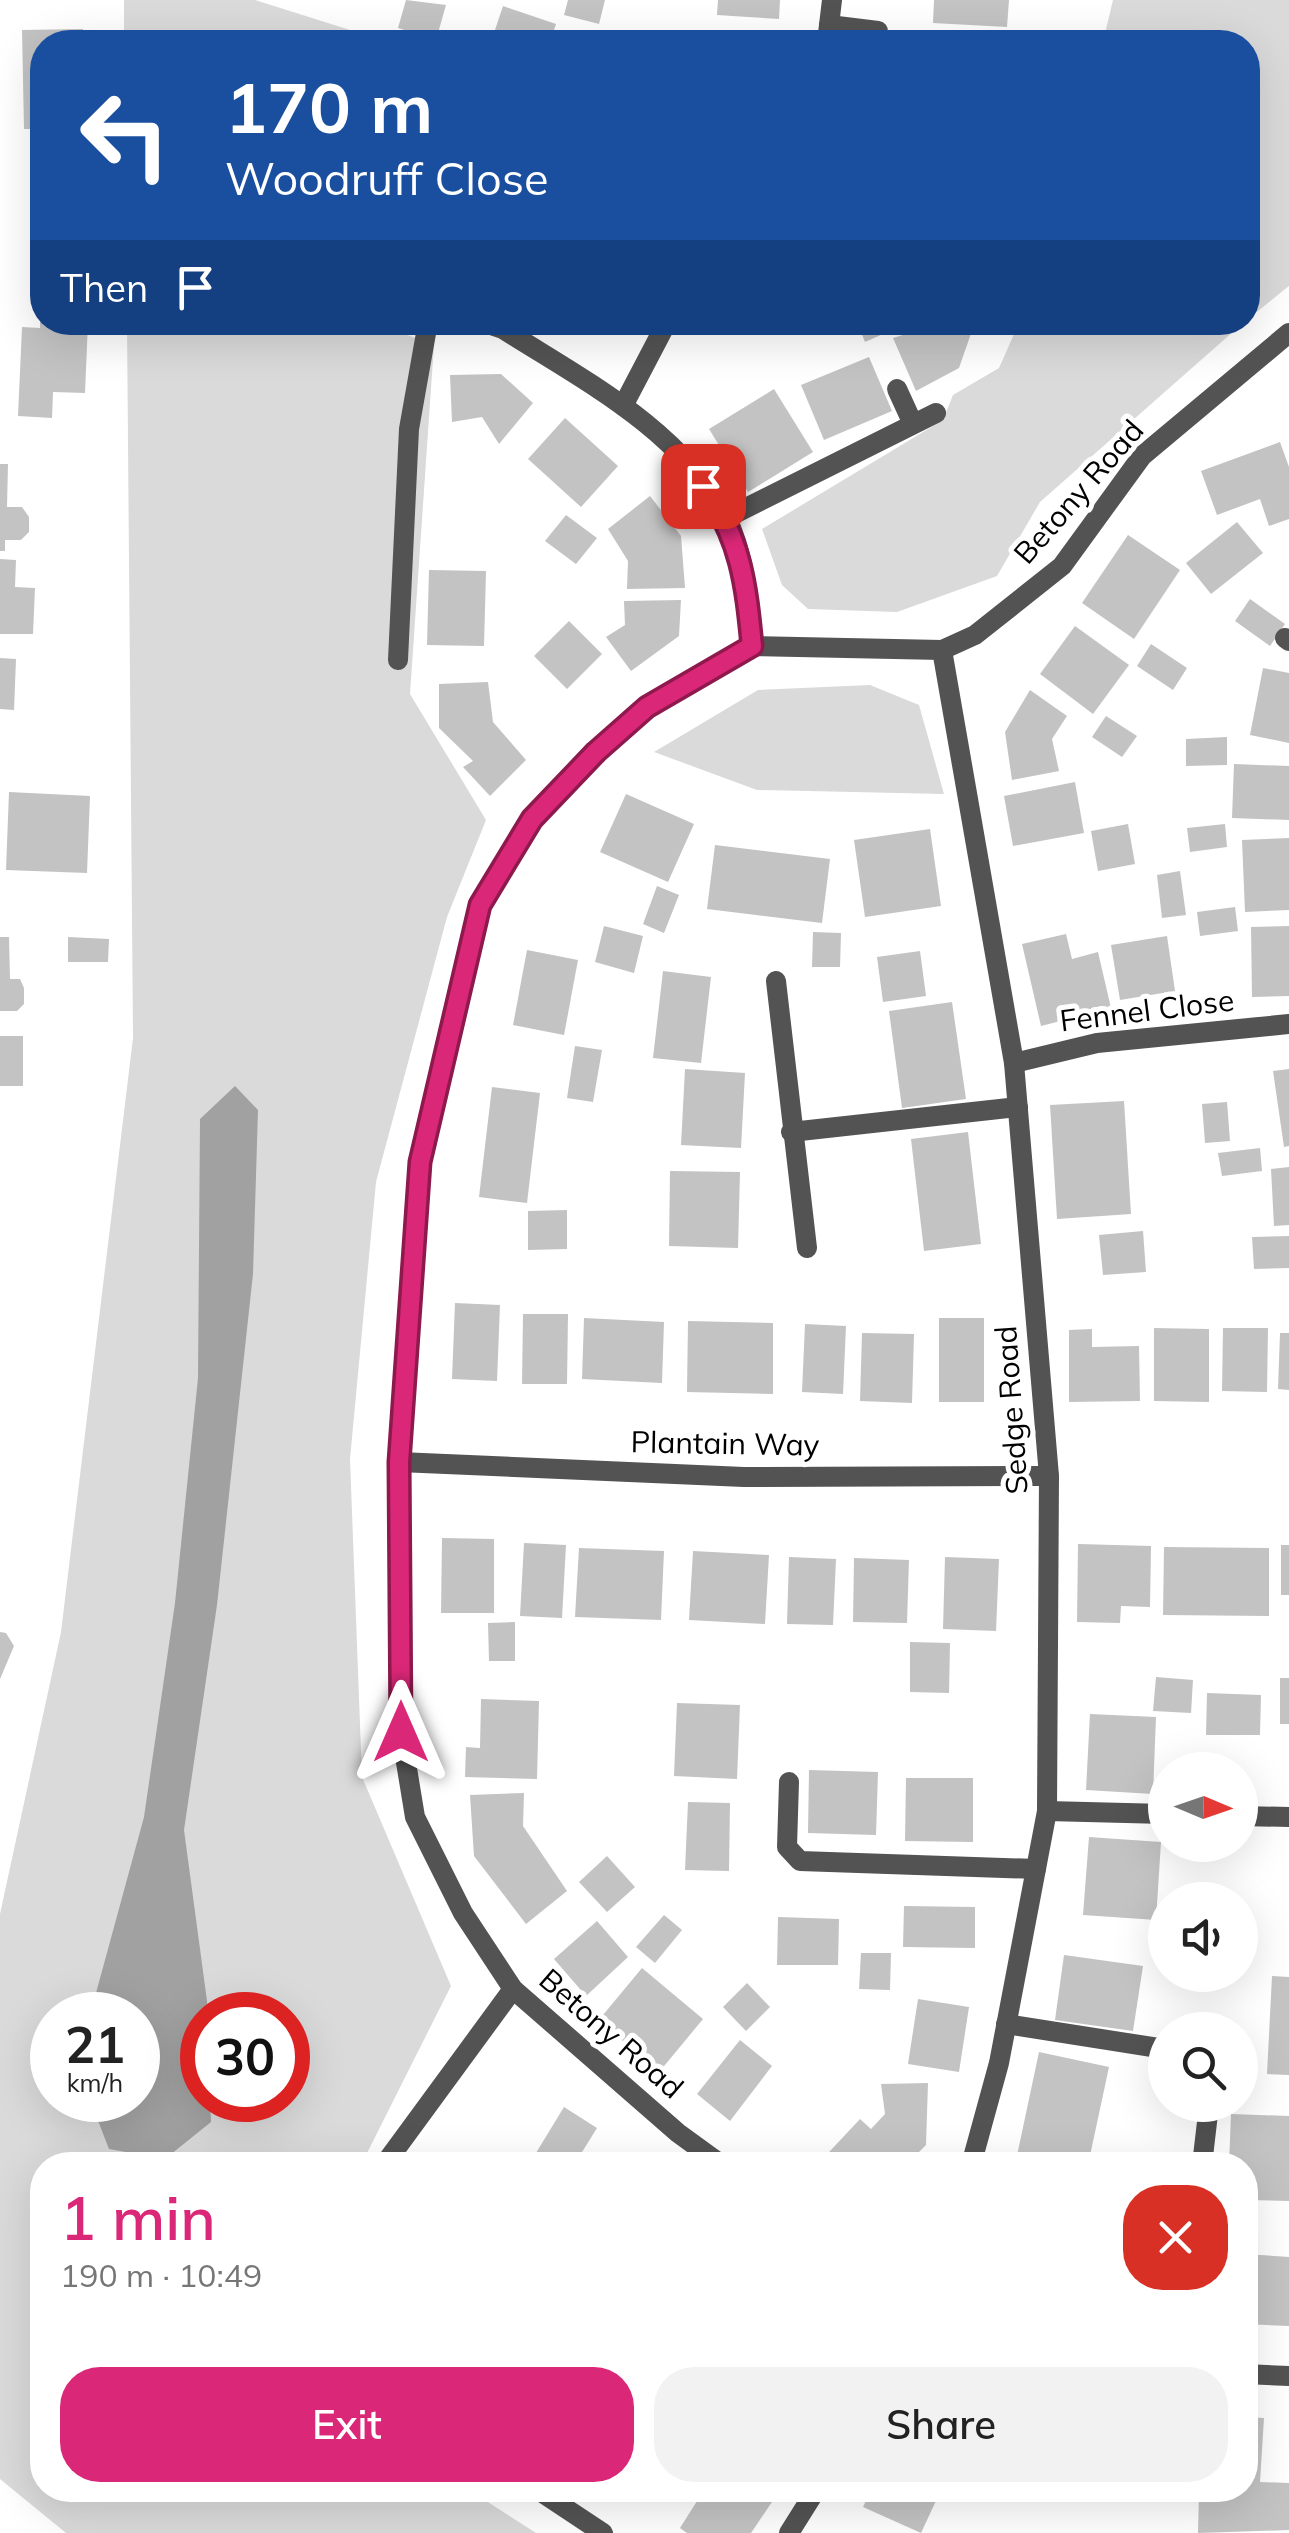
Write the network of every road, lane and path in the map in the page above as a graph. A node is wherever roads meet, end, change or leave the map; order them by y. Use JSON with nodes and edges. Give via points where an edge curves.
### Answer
{"nodes":[{"id":1,"x":832,"y":0,"type":"edge"},
{"id":2,"x":828,"y":30,"type":"edge"},
{"id":3,"x":1289,"y":333,"type":"edge"},
{"id":4,"x":426,"y":335,"type":"edge"},
{"id":5,"x":512,"y":335,"type":"edge"},
{"id":6,"x":660,"y":335,"type":"edge"},
{"id":7,"x":897,"y":388,"type":"dead end"},
{"id":8,"x":623,"y":406,"type":"junction"},
{"id":9,"x":936,"y":413,"type":"dead end"},
{"id":10,"x":913,"y":424,"type":"junction"},
{"id":11,"x":726,"y":518,"type":"junction"},
{"id":12,"x":752,"y":646,"type":"junction"},
{"id":13,"x":942,"y":650,"type":"junction"},
{"id":14,"x":398,"y":660,"type":"dead end"},
{"id":15,"x":776,"y":982,"type":"dead end"},
{"id":16,"x":1289,"y":1024,"type":"edge"},
{"id":17,"x":1014,"y":1063,"type":"junction"},
{"id":18,"x":1018,"y":1107,"type":"junction"},
{"id":19,"x":791,"y":1132,"type":"junction"},
{"id":20,"x":806,"y":1248,"type":"dead end"},
{"id":21,"x":399,"y":1462,"type":"junction"},
{"id":22,"x":1049,"y":1476,"type":"junction"},
{"id":23,"x":789,"y":1782,"type":"dead end"},
{"id":24,"x":1047,"y":1811,"type":"junction"},
{"id":25,"x":1148,"y":1814,"type":"edge"},
{"id":26,"x":1258,"y":1816,"type":"edge"},
{"id":27,"x":1289,"y":1817,"type":"edge"},
{"id":28,"x":1036,"y":1868,"type":"junction"},
{"id":29,"x":512,"y":1989,"type":"junction"},
{"id":30,"x":1006,"y":2024,"type":"junction"},
{"id":31,"x":1148,"y":2046,"type":"edge"},
{"id":32,"x":1207,"y":2122,"type":"edge"},
{"id":33,"x":393,"y":2152,"type":"edge"},
{"id":34,"x":704,"y":2152,"type":"edge"},
{"id":35,"x":974,"y":2152,"type":"edge"},
{"id":36,"x":1204,"y":2152,"type":"edge"},
{"id":37,"x":1258,"y":2375,"type":"edge"},
{"id":38,"x":1289,"y":2376,"type":"edge"},
{"id":39,"x":556,"y":2502,"type":"edge"},
{"id":40,"x":808,"y":2502,"type":"edge"},
{"id":41,"x":603,"y":2533,"type":"edge"},
{"id":42,"x":789,"y":2533,"type":"edge"}],
"edges":[{"from":1,"to":2,"type":"street"},
{"from":3,"to":13,"type":"street","name":"Betony Road","via":[[1142,456],[1062,566],[975,635]]},
{"from":4,"to":14,"type":"street","via":[[409,429]]},
{"from":5,"to":8,"type":"street"},
{"from":6,"to":8,"type":"street"},
{"from":7,"to":10,"type":"street"},
{"from":8,"to":11,"type":"street","via":[[679,454]]},
{"from":9,"to":10,"type":"street"},
{"from":10,"to":11,"type":"street"},
{"from":11,"to":12,"type":"street","via":[[745,577]]},
{"from":12,"to":13,"type":"street","name":"Betony Road"},
{"from":12,"to":21,"type":"street","name":"Betony Road","via":[[647,707],[596,752],[532,819],[480,905],[420,1162]]},
{"from":13,"to":17,"type":"street","name":"Sedge Road"},
{"from":15,"to":19,"type":"street"},
{"from":16,"to":17,"type":"street","name":"Fennel Close","via":[[1097,1043]]},
{"from":17,"to":18,"type":"street","name":"Sedge Road"},
{"from":18,"to":19,"type":"street"},
{"from":18,"to":22,"type":"street","name":"Sedge Road"},
{"from":19,"to":20,"type":"street"},
{"from":21,"to":22,"type":"street","name":"Plantain Way","via":[[744,1477]]},
{"from":21,"to":29,"type":"street","name":"Betony Road","via":[[401,1732],[415,1817],[463,1913]]},
{"from":22,"to":24,"type":"street","name":"Sedge Road"},
{"from":23,"to":28,"type":"street","via":[[787,1847],[800,1861]]},
{"from":24,"to":25,"type":"street"},
{"from":24,"to":28,"type":"street","name":"Sedge Road"},
{"from":26,"to":27,"type":"street"},
{"from":28,"to":30,"type":"street","name":"Sedge Road"},
{"from":29,"to":33,"type":"street"},
{"from":29,"to":34,"type":"street","name":"Betony Road"},
{"from":30,"to":31,"type":"street"},
{"from":30,"to":35,"type":"street","name":"Sedge Road"},
{"from":32,"to":36,"type":"street"},
{"from":37,"to":38,"type":"street"},
{"from":39,"to":41,"type":"street"},
{"from":40,"to":42,"type":"street"}]}
